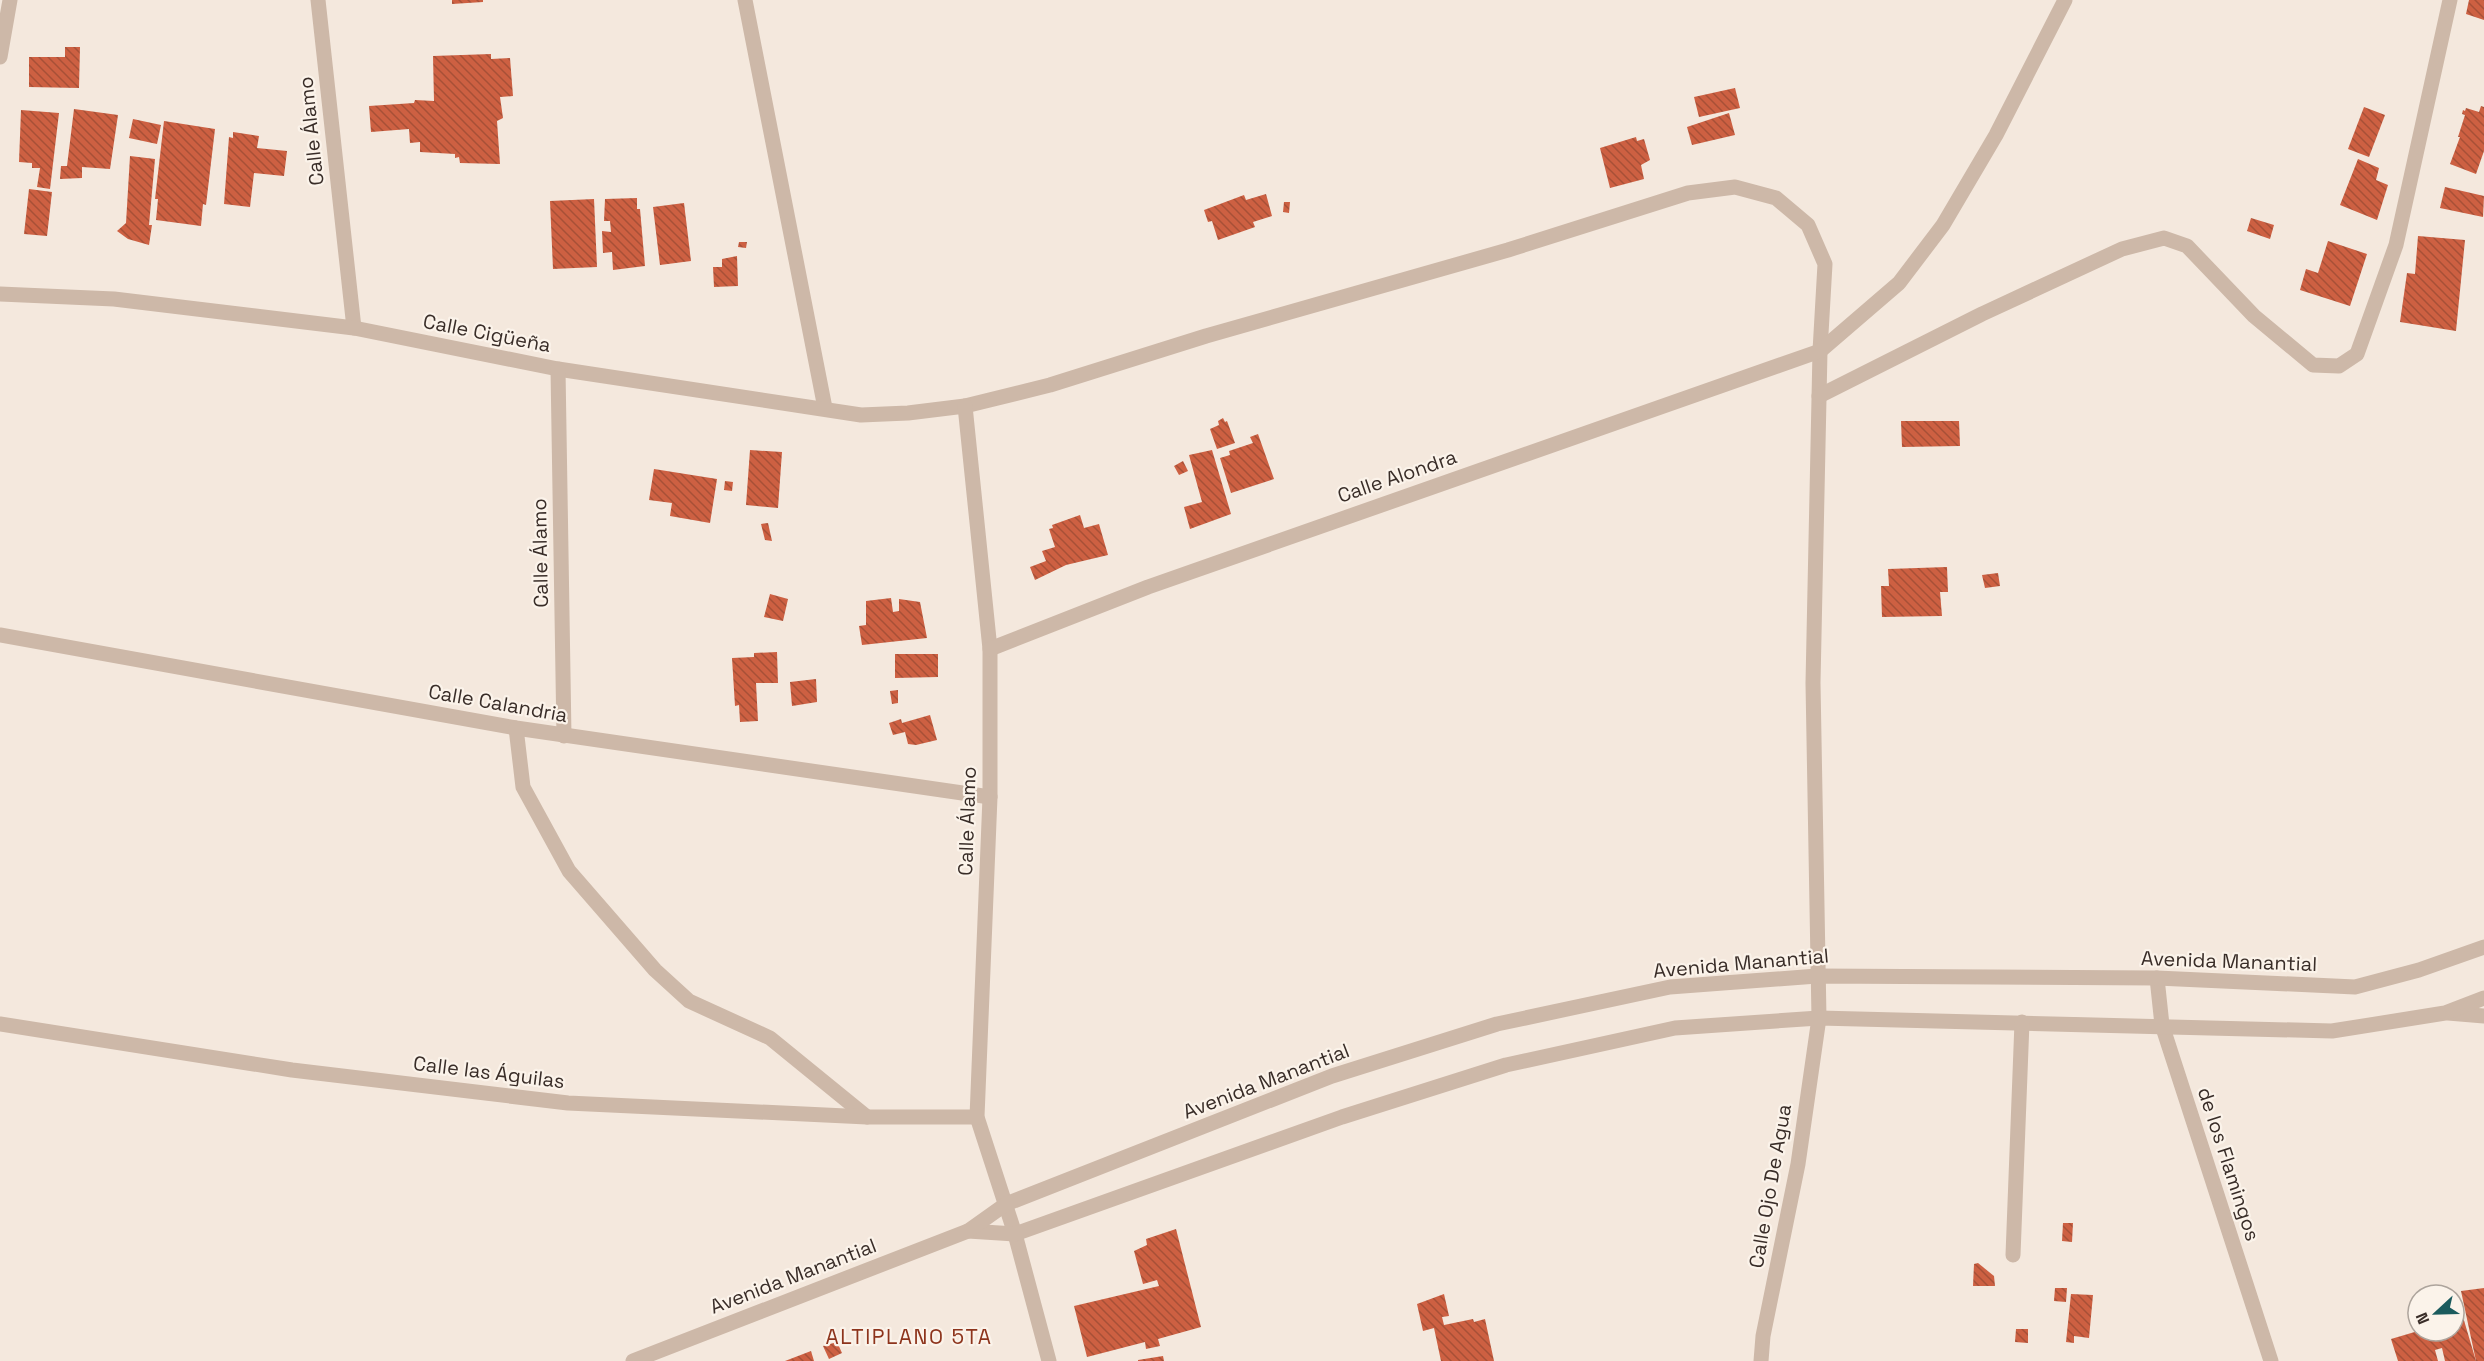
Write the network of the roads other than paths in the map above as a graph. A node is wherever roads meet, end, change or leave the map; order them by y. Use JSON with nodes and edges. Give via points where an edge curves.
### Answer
{"nodes":[{"id":1,"x":10,"y":0,"type":"edge"},
{"id":2,"x":318,"y":0,"type":"edge"},
{"id":3,"x":745,"y":0,"type":"edge"},
{"id":4,"x":2065,"y":0,"type":"edge"},
{"id":5,"x":2450,"y":0,"type":"edge"},
{"id":6,"x":0,"y":57,"type":"edge"},
{"id":7,"x":0,"y":294,"type":"edge"},
{"id":8,"x":354,"y":328,"type":"junction"},
{"id":9,"x":1820,"y":351,"type":"junction"},
{"id":10,"x":558,"y":369,"type":"junction"},
{"id":11,"x":1819,"y":396,"type":"junction"},
{"id":12,"x":965,"y":406,"type":"junction"},
{"id":13,"x":825,"y":408,"type":"junction"},
{"id":14,"x":0,"y":635,"type":"edge"},
{"id":15,"x":990,"y":649,"type":"junction"},
{"id":16,"x":516,"y":728,"type":"junction"},
{"id":17,"x":564,"y":736,"type":"junction"},
{"id":18,"x":990,"y":797,"type":"junction"},
{"id":19,"x":2484,"y":947,"type":"edge"},
{"id":20,"x":1817,"y":976,"type":"junction"},
{"id":21,"x":2157,"y":978,"type":"junction"},
{"id":22,"x":2484,"y":998,"type":"edge"},
{"id":23,"x":2445,"y":1012,"type":"junction"},
{"id":24,"x":2484,"y":1016,"type":"edge"},
{"id":25,"x":1819,"y":1018,"type":"junction"},
{"id":26,"x":2022,"y":1022,"type":"junction"},
{"id":27,"x":0,"y":1024,"type":"edge"},
{"id":28,"x":2162,"y":1025,"type":"junction"},
{"id":29,"x":867,"y":1117,"type":"junction"},
{"id":30,"x":977,"y":1117,"type":"junction"},
{"id":31,"x":1006,"y":1204,"type":"junction"},
{"id":32,"x":968,"y":1231,"type":"junction"},
{"id":33,"x":1015,"y":1233,"type":"junction"},
{"id":34,"x":2013,"y":1255,"type":"dead end"},
{"id":35,"x":633,"y":1361,"type":"edge"},
{"id":36,"x":1049,"y":1361,"type":"edge"},
{"id":37,"x":1761,"y":1361,"type":"edge"},
{"id":38,"x":2271,"y":1361,"type":"edge"}],
"edges":[{"from":1,"to":6,"type":"street"},
{"from":2,"to":8,"type":"street","name":"Calle Álamo"},
{"from":3,"to":13,"type":"street"},
{"from":4,"to":9,"type":"street","via":[[1996,135],[1943,225],[1899,284]]},
{"from":5,"to":11,"type":"street","via":[[2396,245],[2357,354],[2339,366],[2313,365],[2254,316],[2187,246],[2164,238],[2122,249]]},
{"from":7,"to":8,"type":"street","name":"Calle Cigüeña","via":[[114,299]]},
{"from":8,"to":10,"type":"street","name":"Calle Cigüeña"},
{"from":9,"to":11,"type":"street","name":"Calle Ojo De Agua"},
{"from":9,"to":12,"type":"street","name":"Calle Cigüeña","via":[[1825,264],[1808,225],[1776,198],[1735,187],[1688,193],[1050,385]]},
{"from":9,"to":15,"type":"street","name":"Calle Alondra","via":[[1160,583]]},
{"from":10,"to":13,"type":"street","name":"Calle Cigüeña"},
{"from":10,"to":17,"type":"street","name":"Calle Álamo"},
{"from":11,"to":20,"type":"street","name":"Calle Ojo De Agua","via":[[1813,683]]},
{"from":12,"to":13,"type":"street","name":"Calle Cigüeña","via":[[861,415]]},
{"from":12,"to":15,"type":"street","name":"Calle Álamo"},
{"from":14,"to":16,"type":"street","name":"Calle Calandria"},
{"from":15,"to":18,"type":"street","name":"Calle Álamo"},
{"from":16,"to":17,"type":"street","name":"Calle Calandria"},
{"from":16,"to":29,"type":"street","via":[[523,787],[569,871],[655,970],[689,1001],[770,1038]]},
{"from":17,"to":18,"type":"street","name":"Calle Calandria"},
{"from":18,"to":30,"type":"street","name":"Calle Álamo"},
{"from":19,"to":21,"type":"street","name":"Avenida Manantial","via":[[2420,970],[2355,987]]},
{"from":20,"to":21,"type":"street","name":"Avenida Manantial"},
{"from":20,"to":25,"type":"street","name":"Calle Ojo De Agua"},
{"from":20,"to":31,"type":"street","name":"Avenida Manantial","via":[[1670,987],[1497,1024],[1332,1076]]},
{"from":21,"to":28,"type":"street","name":"de los Flamingos"},
{"from":22,"to":23,"type":"street","name":"Avenida Manantial"},
{"from":23,"to":24,"type":"street"},
{"from":23,"to":28,"type":"street","name":"Avenida Manantial","via":[[2332,1031]]},
{"from":25,"to":26,"type":"street","name":"Avenida Manantial"},
{"from":25,"to":33,"type":"street","name":"Avenida Manantial","via":[[1676,1028],[1506,1065],[1331,1121]]},
{"from":25,"to":37,"type":"street","name":"Calle Ojo De Agua","via":[[1798,1164]]},
{"from":26,"to":28,"type":"street","name":"Avenida Manantial"},
{"from":26,"to":34,"type":"street"},
{"from":27,"to":29,"type":"street","name":"Calle las Águilas","via":[[292,1070],[568,1103]]},
{"from":28,"to":38,"type":"street","name":"de los Flamingos"},
{"from":29,"to":30,"type":"street","name":"Calle las Águilas"},
{"from":30,"to":31,"type":"street","name":"Calle Álamo"},
{"from":31,"to":32,"type":"street","name":"Avenida Manantial"},
{"from":31,"to":33,"type":"street","name":"Calle Álamo"},
{"from":32,"to":33,"type":"street","name":"Avenida Manantial"},
{"from":32,"to":35,"type":"street","name":"Avenida Manantial"},
{"from":33,"to":36,"type":"street","name":"Calle Álamo"}]}
